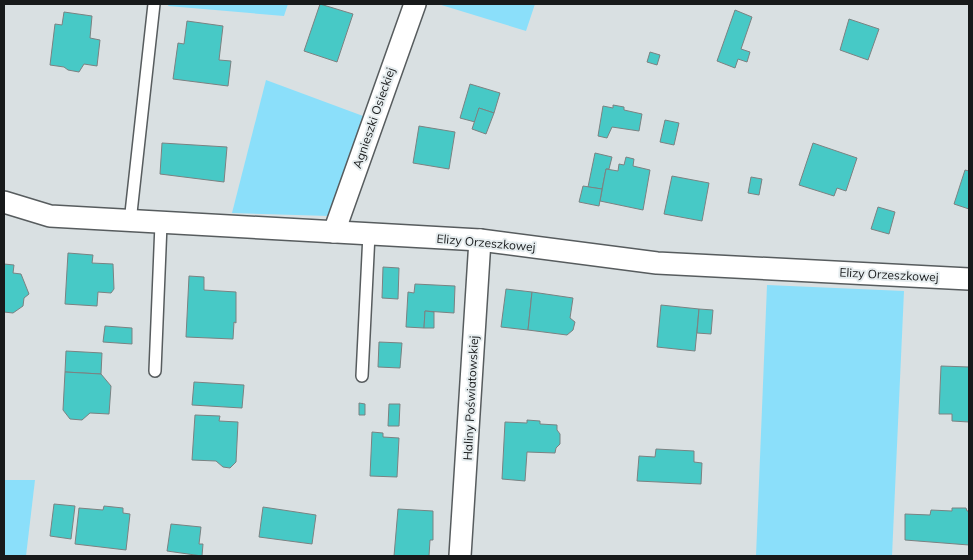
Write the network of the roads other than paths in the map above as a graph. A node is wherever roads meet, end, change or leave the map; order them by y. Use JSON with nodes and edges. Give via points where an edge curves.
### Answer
{"nodes":[{"id":1,"x":154,"y":4,"type":"edge"},
{"id":2,"x":414,"y":4,"type":"edge"},
{"id":3,"x":4,"y":202,"type":"edge"},
{"id":4,"x":130,"y":222,"type":"junction"},
{"id":5,"x":161,"y":224,"type":"junction"},
{"id":6,"x":334,"y":232,"type":"junction"},
{"id":7,"x":368,"y":234,"type":"junction"},
{"id":8,"x":480,"y":240,"type":"junction"},
{"id":9,"x":969,"y":279,"type":"edge"},
{"id":10,"x":155,"y":371,"type":"dead end"},
{"id":11,"x":362,"y":376,"type":"dead end"},
{"id":12,"x":460,"y":556,"type":"edge"}],
"edges":[{"from":1,"to":4,"type":"lane"},
{"from":2,"to":6,"type":"street","name":"Agnieszki Osieckiej"},
{"from":3,"to":4,"type":"street","name":"Elizy Orzeszkowej","via":[[50,216]]},
{"from":4,"to":5,"type":"street","name":"Elizy Orzeszkowej"},
{"from":5,"to":6,"type":"street","name":"Elizy Orzeszkowej"},
{"from":5,"to":10,"type":"lane"},
{"from":6,"to":7,"type":"street","name":"Elizy Orzeszkowej"},
{"from":7,"to":8,"type":"street","name":"Elizy Orzeszkowej"},
{"from":7,"to":11,"type":"lane"},
{"from":8,"to":9,"type":"street","name":"Elizy Orzeszkowej","via":[[657,263]]},
{"from":8,"to":12,"type":"street","name":"Haliny Poświatowskiej"}]}
